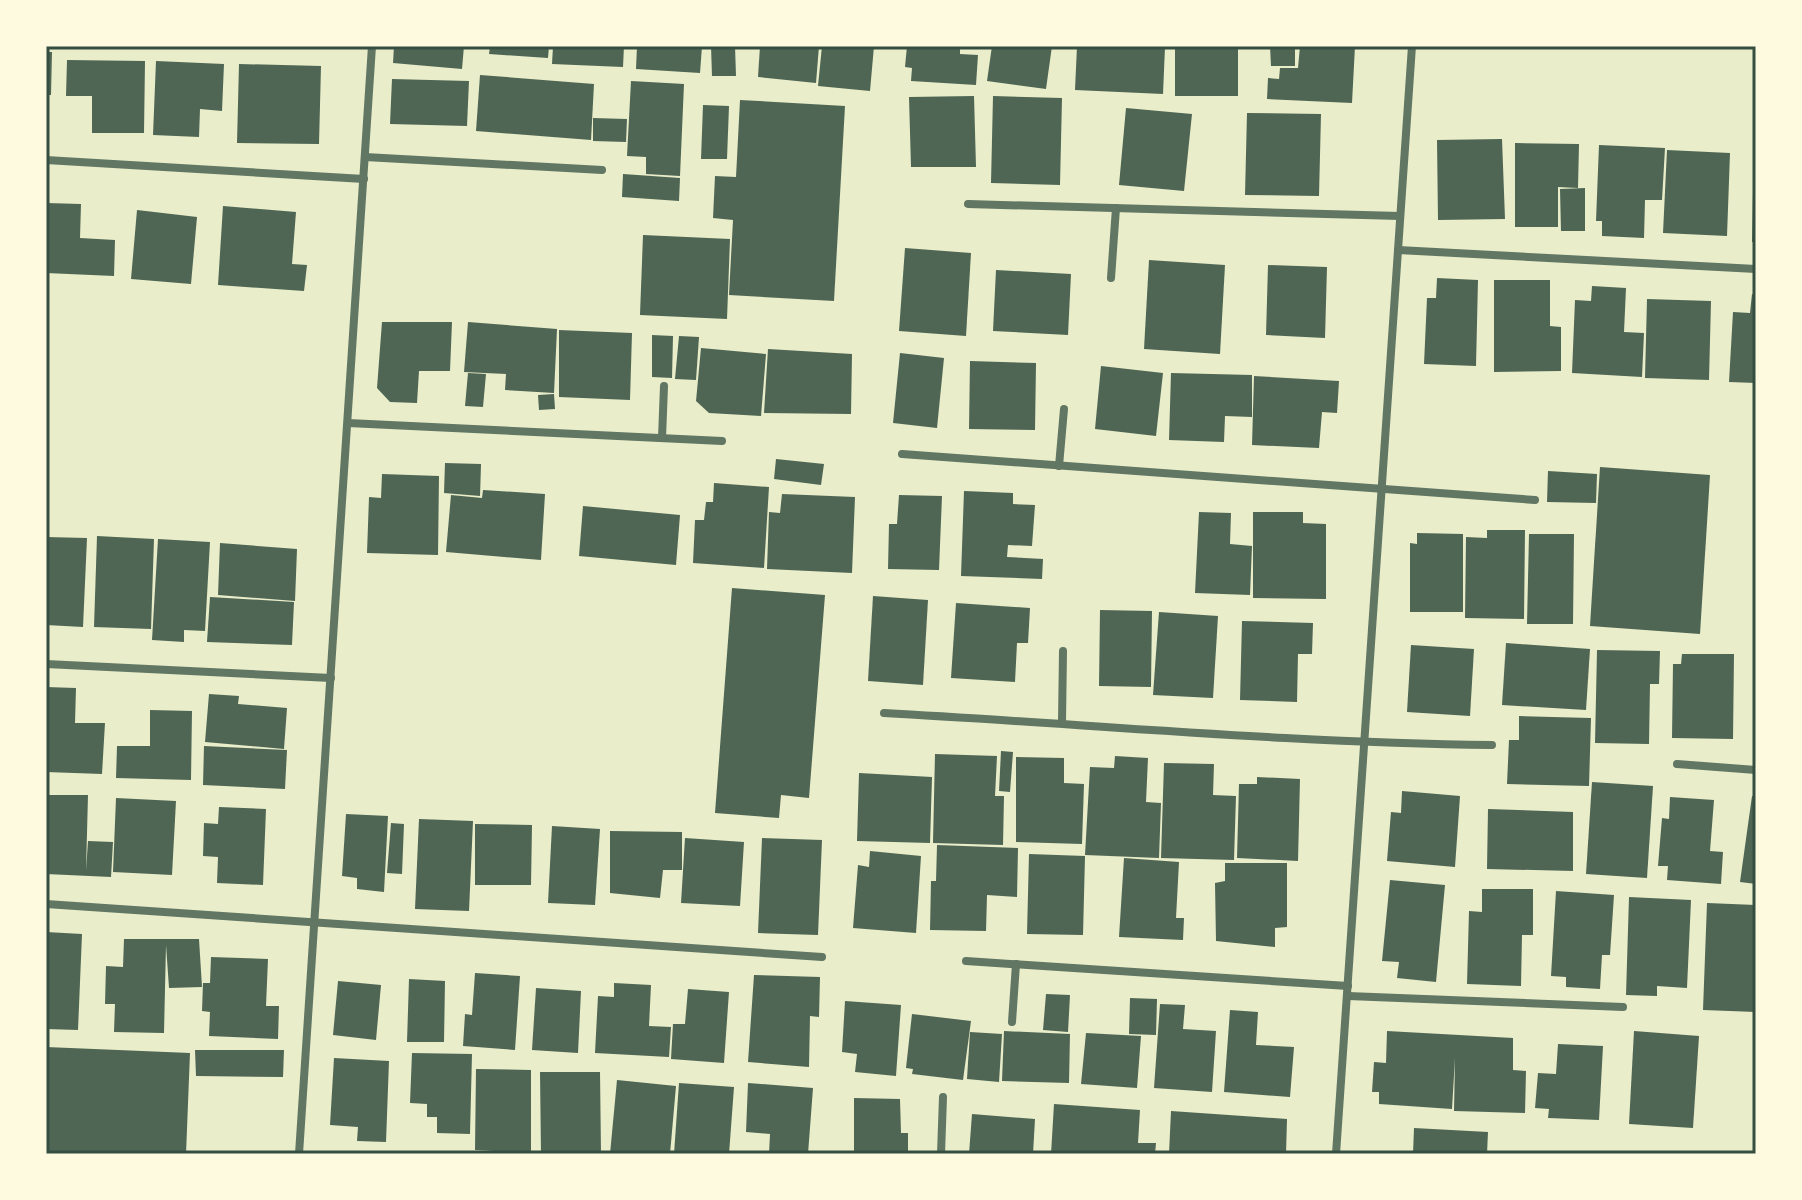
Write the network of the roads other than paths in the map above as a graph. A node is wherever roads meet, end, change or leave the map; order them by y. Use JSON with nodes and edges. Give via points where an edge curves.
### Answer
{"nodes":[{"id":1,"x":372,"y":46,"type":"edge"},
{"id":2,"x":1412,"y":46,"type":"edge"},
{"id":3,"x":365,"y":157,"type":"junction"},
{"id":4,"x":46,"y":160,"type":"edge"},
{"id":5,"x":602,"y":170,"type":"dead end"},
{"id":6,"x":364,"y":179,"type":"junction"},
{"id":7,"x":968,"y":204,"type":"dead end"},
{"id":8,"x":1116,"y":208,"type":"junction"},
{"id":9,"x":1400,"y":216,"type":"junction"},
{"id":10,"x":1398,"y":250,"type":"junction"},
{"id":11,"x":1756,"y":269,"type":"edge"},
{"id":12,"x":1111,"y":278,"type":"dead end"},
{"id":13,"x":664,"y":386,"type":"dead end"},
{"id":14,"x":1064,"y":409,"type":"dead end"},
{"id":15,"x":348,"y":423,"type":"junction"},
{"id":16,"x":662,"y":438,"type":"junction"},
{"id":17,"x":722,"y":441,"type":"dead end"},
{"id":18,"x":902,"y":454,"type":"dead end"},
{"id":19,"x":1059,"y":466,"type":"junction"},
{"id":20,"x":1382,"y":489,"type":"junction"},
{"id":21,"x":1535,"y":500,"type":"dead end"},
{"id":22,"x":1063,"y":651,"type":"dead end"},
{"id":23,"x":46,"y":664,"type":"edge"},
{"id":24,"x":331,"y":678,"type":"junction"},
{"id":25,"x":884,"y":713,"type":"dead end"},
{"id":26,"x":1062,"y":722,"type":"junction"},
{"id":27,"x":1365,"y":744,"type":"junction"},
{"id":28,"x":1492,"y":745,"type":"dead end"},
{"id":29,"x":1677,"y":764,"type":"dead end"},
{"id":30,"x":1756,"y":770,"type":"edge"},
{"id":31,"x":46,"y":904,"type":"edge"},
{"id":32,"x":315,"y":923,"type":"junction"},
{"id":33,"x":822,"y":957,"type":"dead end"},
{"id":34,"x":966,"y":961,"type":"dead end"},
{"id":35,"x":1016,"y":964,"type":"junction"},
{"id":36,"x":1348,"y":986,"type":"junction"},
{"id":37,"x":1348,"y":996,"type":"junction"},
{"id":38,"x":1623,"y":1007,"type":"dead end"},
{"id":39,"x":1012,"y":1022,"type":"dead end"},
{"id":40,"x":943,"y":1097,"type":"dead end"},
{"id":41,"x":299,"y":1154,"type":"edge"},
{"id":42,"x":941,"y":1154,"type":"edge"},
{"id":43,"x":1336,"y":1154,"type":"edge"}],
"edges":[{"from":1,"to":3,"type":"street"},
{"from":2,"to":9,"type":"street"},
{"from":3,"to":5,"type":"street"},
{"from":3,"to":6,"type":"street"},
{"from":4,"to":6,"type":"street"},
{"from":6,"to":15,"type":"street"},
{"from":7,"to":8,"type":"street"},
{"from":8,"to":9,"type":"street"},
{"from":8,"to":12,"type":"street"},
{"from":9,"to":10,"type":"street"},
{"from":10,"to":11,"type":"street"},
{"from":10,"to":20,"type":"street"},
{"from":13,"to":16,"type":"street"},
{"from":14,"to":19,"type":"street"},
{"from":15,"to":16,"type":"street"},
{"from":15,"to":24,"type":"street"},
{"from":16,"to":17,"type":"street"},
{"from":18,"to":19,"type":"street"},
{"from":19,"to":20,"type":"street"},
{"from":20,"to":21,"type":"street"},
{"from":20,"to":27,"type":"street"},
{"from":22,"to":26,"type":"street"},
{"from":23,"to":24,"type":"street"},
{"from":24,"to":32,"type":"street"},
{"from":25,"to":26,"type":"street"},
{"from":26,"to":27,"type":"street"},
{"from":27,"to":28,"type":"street"},
{"from":27,"to":36,"type":"street"},
{"from":29,"to":30,"type":"street"},
{"from":31,"to":32,"type":"street"},
{"from":32,"to":33,"type":"street"},
{"from":32,"to":41,"type":"street"},
{"from":34,"to":35,"type":"street"},
{"from":35,"to":36,"type":"street"},
{"from":35,"to":39,"type":"street"},
{"from":36,"to":37,"type":"street"},
{"from":37,"to":38,"type":"street"},
{"from":37,"to":43,"type":"street"},
{"from":40,"to":42,"type":"street"}]}
